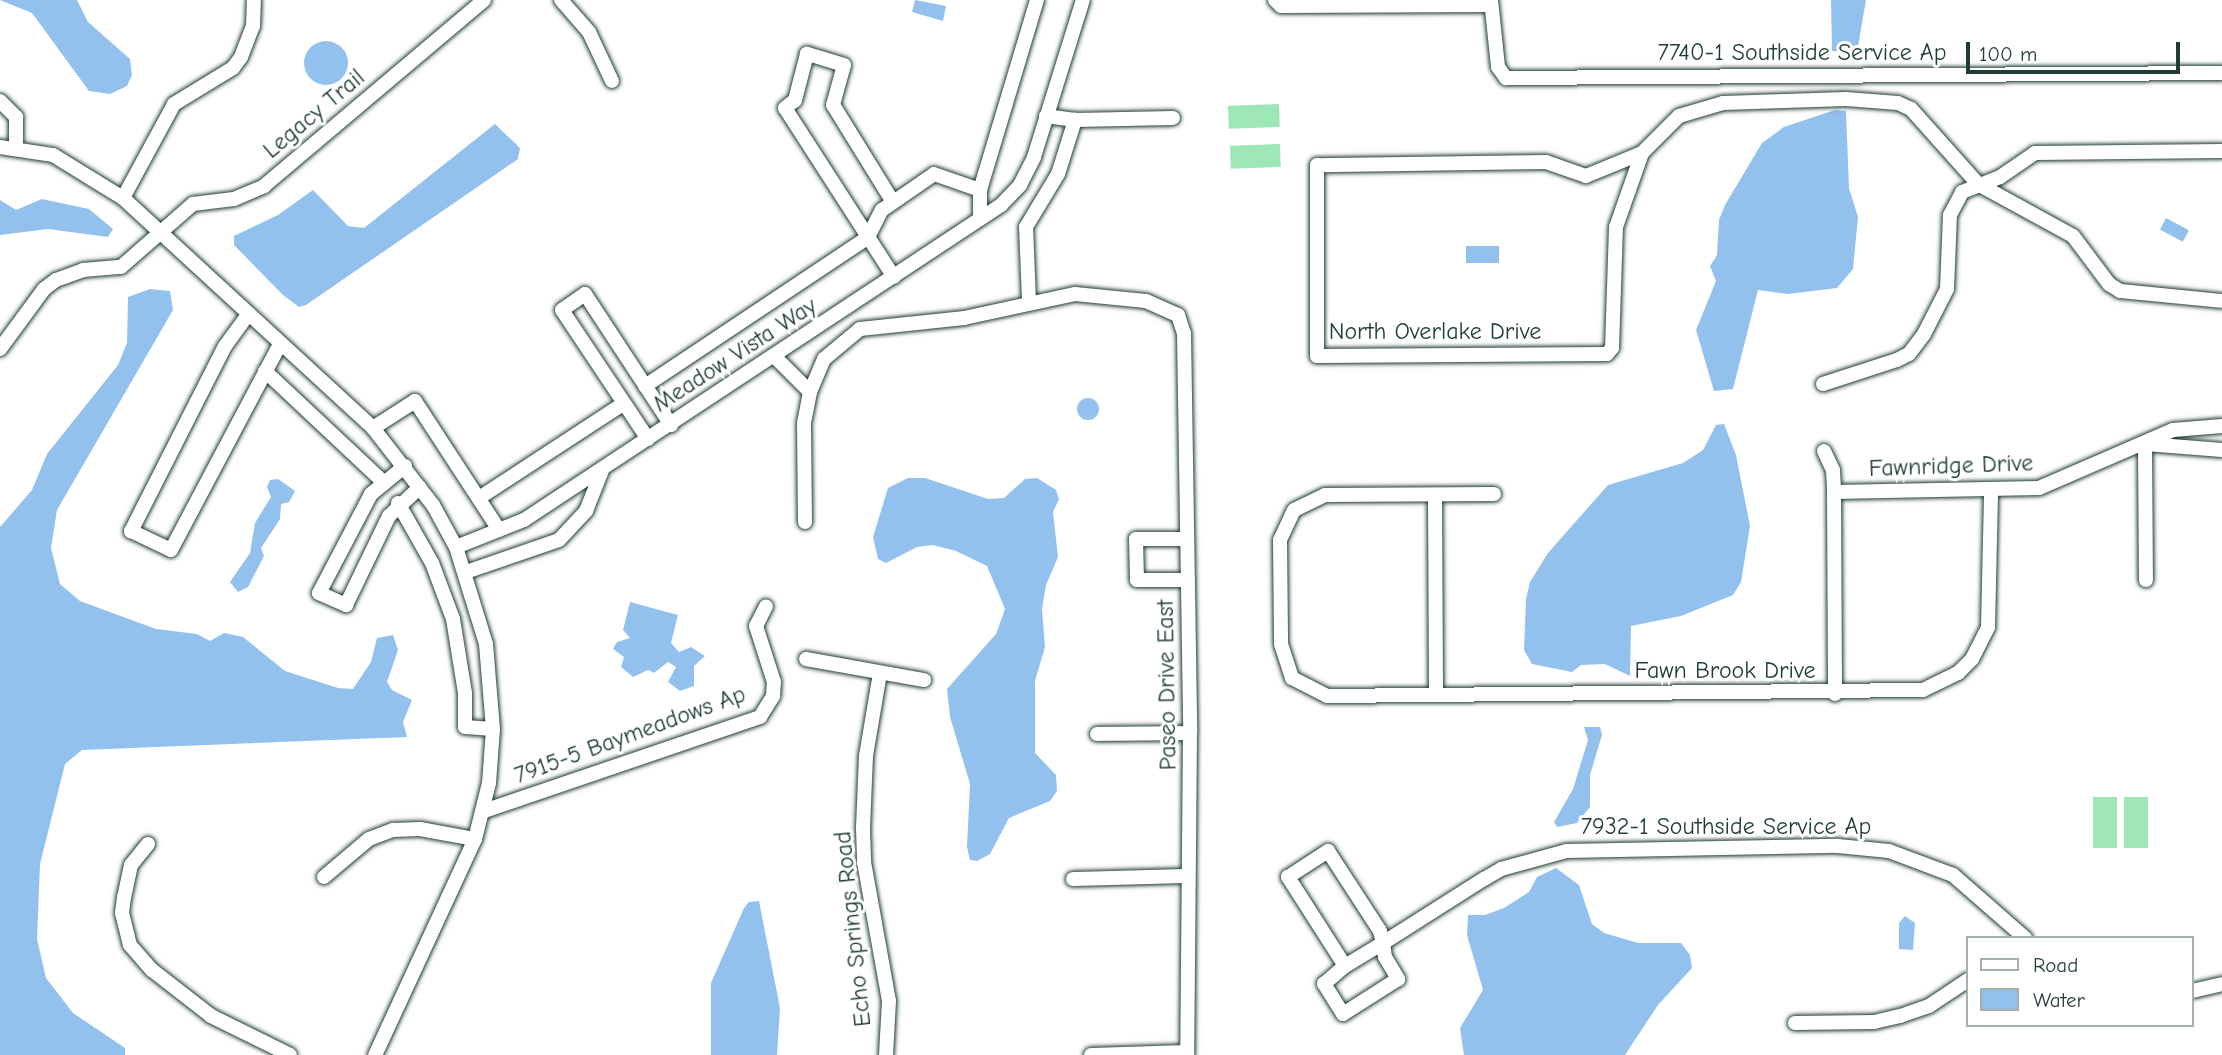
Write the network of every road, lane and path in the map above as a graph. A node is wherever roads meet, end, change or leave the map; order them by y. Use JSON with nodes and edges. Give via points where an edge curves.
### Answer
{"nodes":[{"id":1,"x":254,"y":0,"type":"edge"},
{"id":2,"x":484,"y":0,"type":"edge"},
{"id":3,"x":561,"y":0,"type":"edge"},
{"id":4,"x":1037,"y":0,"type":"edge"},
{"id":5,"x":1083,"y":0,"type":"edge"},
{"id":6,"x":1275,"y":0,"type":"edge"},
{"id":7,"x":1491,"y":3,"type":"edge"},
{"id":8,"x":2222,"y":73,"type":"edge"},
{"id":9,"x":612,"y":81,"type":"dead end"},
{"id":10,"x":0,"y":100,"type":"edge"},
{"id":11,"x":1046,"y":116,"type":"junction"},
{"id":12,"x":1173,"y":118,"type":"dead end"},
{"id":13,"x":1075,"y":120,"type":"junction"},
{"id":14,"x":0,"y":146,"type":"edge"},
{"id":15,"x":16,"y":147,"type":"junction"},
{"id":16,"x":2222,"y":151,"type":"edge"},
{"id":17,"x":1642,"y":153,"type":"junction"},
{"id":18,"x":1978,"y":184,"type":"junction"},
{"id":19,"x":981,"y":190,"type":"junction"},
{"id":20,"x":123,"y":198,"type":"junction"},
{"id":21,"x":893,"y":202,"type":"junction"},
{"id":22,"x":981,"y":218,"type":"junction"},
{"id":23,"x":160,"y":234,"type":"junction"},
{"id":24,"x":868,"y":237,"type":"junction"},
{"id":25,"x":894,"y":277,"type":"junction"},
{"id":26,"x":1029,"y":301,"type":"junction"},
{"id":27,"x":2222,"y":301,"type":"edge"},
{"id":28,"x":849,"y":307,"type":"junction"},
{"id":29,"x":247,"y":316,"type":"junction"},
{"id":30,"x":860,"y":329,"type":"junction"},
{"id":31,"x":279,"y":346,"type":"junction"},
{"id":32,"x":0,"y":349,"type":"edge"},
{"id":33,"x":774,"y":356,"type":"junction"},
{"id":34,"x":265,"y":371,"type":"junction"},
{"id":35,"x":1823,"y":384,"type":"dead end"},
{"id":36,"x":645,"y":386,"type":"junction"},
{"id":37,"x":810,"y":392,"type":"junction"},
{"id":38,"x":624,"y":403,"type":"junction"},
{"id":39,"x":671,"y":425,"type":"junction"},
{"id":40,"x":2222,"y":426,"type":"edge"},
{"id":41,"x":373,"y":428,"type":"junction"},
{"id":42,"x":648,"y":439,"type":"junction"},
{"id":43,"x":2145,"y":444,"type":"junction"},
{"id":44,"x":2222,"y":450,"type":"edge"},
{"id":45,"x":1824,"y":451,"type":"dead end"},
{"id":46,"x":405,"y":466,"type":"junction"},
{"id":47,"x":603,"y":468,"type":"junction"},
{"id":48,"x":382,"y":481,"type":"junction"},
{"id":49,"x":420,"y":487,"type":"junction"},
{"id":50,"x":1834,"y":492,"type":"junction"},
{"id":51,"x":1991,"y":492,"type":"junction"},
{"id":52,"x":1494,"y":494,"type":"dead end"},
{"id":53,"x":1435,"y":495,"type":"junction"},
{"id":54,"x":479,"y":498,"type":"junction"},
{"id":55,"x":398,"y":503,"type":"junction"},
{"id":56,"x":805,"y":522,"type":"dead end"},
{"id":57,"x":499,"y":530,"type":"junction"},
{"id":58,"x":1187,"y":539,"type":"junction"},
{"id":59,"x":456,"y":547,"type":"junction"},
{"id":60,"x":466,"y":572,"type":"junction"},
{"id":61,"x":1188,"y":580,"type":"junction"},
{"id":62,"x":2146,"y":580,"type":"dead end"},
{"id":63,"x":766,"y":606,"type":"dead end"},
{"id":64,"x":806,"y":659,"type":"dead end"},
{"id":65,"x":880,"y":673,"type":"junction"},
{"id":66,"x":924,"y":680,"type":"dead end"},
{"id":67,"x":1835,"y":694,"type":"junction"},
{"id":68,"x":1436,"y":695,"type":"junction"},
{"id":69,"x":493,"y":729,"type":"junction"},
{"id":70,"x":1190,"y":733,"type":"junction"},
{"id":71,"x":1097,"y":734,"type":"dead end"},
{"id":72,"x":484,"y":811,"type":"junction"},
{"id":73,"x":475,"y":839,"type":"junction"},
{"id":74,"x":148,"y":844,"type":"dead end"},
{"id":75,"x":1187,"y":876,"type":"junction"},
{"id":76,"x":324,"y":877,"type":"dead end"},
{"id":77,"x":1073,"y":879,"type":"dead end"},
{"id":78,"x":2020,"y":936,"type":"edge"},
{"id":79,"x":1383,"y":943,"type":"junction"},
{"id":80,"x":1345,"y":965,"type":"junction"},
{"id":81,"x":1966,"y":982,"type":"edge"},
{"id":82,"x":2222,"y":984,"type":"edge"},
{"id":83,"x":2194,"y":990,"type":"edge"},
{"id":84,"x":1795,"y":1023,"type":"dead end"},
{"id":85,"x":1187,"y":1053,"type":"edge"},
{"id":86,"x":290,"y":1055,"type":"edge"},
{"id":87,"x":375,"y":1055,"type":"edge"},
{"id":88,"x":886,"y":1055,"type":"edge"},
{"id":89,"x":1091,"y":1055,"type":"edge"}],
"edges":[{"from":1,"to":20,"type":"street","via":[[253,26],[241,58],[233,68],[174,104]]},
{"from":2,"to":23,"type":"street","name":"Legacy Trail","via":[[264,186],[234,199],[193,204]]},
{"from":3,"to":9,"type":"street","via":[[589,32]]},
{"from":4,"to":19,"type":"street"},
{"from":5,"to":11,"type":"street","name":"Meadow Vista Way"},
{"from":6,"to":7,"type":"street","via":[[1281,6]]},
{"from":7,"to":8,"type":"street","name":"7740-1 Southside Service Ap","via":[[1498,67],[1506,78]]},
{"from":10,"to":15,"type":"street","via":[[16,117]]},
{"from":11,"to":13,"type":"street"},
{"from":11,"to":22,"type":"street","name":"Meadow Vista Way","via":[[1020,185]]},
{"from":12,"to":13,"type":"street"},
{"from":13,"to":26,"type":"street","via":[[1058,174],[1026,227]]},
{"from":14,"to":15,"type":"street"},
{"from":15,"to":20,"type":"street","via":[[75,165]]},
{"from":16,"to":18,"type":"street","via":[[2035,153],[2000,177]]},
{"from":17,"to":17,"type":"street","name":"North Overlake Drive","via":[[1586,176],[1546,162],[1317,165],[1317,356],[1606,354],[1612,348],[1616,227]]},
{"from":17,"to":18,"type":"street","via":[[1679,116],[1723,103],[1846,99],[1898,103],[1918,116]]},
{"from":18,"to":27,"type":"street","via":[[2073,236],[2109,284],[2120,291]]},
{"from":18,"to":35,"type":"street","via":[[1954,201],[1947,289],[1909,354]]},
{"from":19,"to":21,"type":"street","via":[[934,174]]},
{"from":19,"to":22,"type":"street"},
{"from":20,"to":23,"type":"street"},
{"from":21,"to":24,"type":"street","via":[[882,210]]},
{"from":21,"to":24,"type":"street","via":[[833,105],[844,65],[807,54],[795,100],[785,108]]},
{"from":22,"to":25,"type":"street","name":"Meadow Vista Way"},
{"from":23,"to":29,"type":"street"},
{"from":23,"to":32,"type":"street","name":"Legacy Trail","via":[[121,267],[83,270],[50,284]]},
{"from":24,"to":25,"type":"street"},
{"from":24,"to":36,"type":"street"},
{"from":25,"to":28,"type":"street","name":"Meadow Vista Way"},
{"from":26,"to":30,"type":"street","via":[[964,318]]},
{"from":26,"to":58,"type":"street","name":"Paseo Drive East","via":[[1102,294],[1146,301],[1178,315],[1184,333]]},
{"from":28,"to":30,"type":"street"},
{"from":28,"to":33,"type":"street","name":"Meadow Vista Way"},
{"from":29,"to":31,"type":"street"},
{"from":29,"to":34,"type":"street","via":[[225,346],[131,531],[171,550]]},
{"from":30,"to":37,"type":"street","via":[[824,359]]},
{"from":31,"to":34,"type":"street"},
{"from":31,"to":41,"type":"street"},
{"from":33,"to":37,"type":"street"},
{"from":33,"to":39,"type":"street","name":"Meadow Vista Way"},
{"from":34,"to":48,"type":"street"},
{"from":36,"to":38,"type":"street","via":[[585,294],[562,310]]},
{"from":36,"to":39,"type":"street"},
{"from":37,"to":56,"type":"street","via":[[804,423]]},
{"from":38,"to":42,"type":"street"},
{"from":38,"to":54,"type":"street"},
{"from":39,"to":42,"type":"street","name":"Meadow Vista Way"},
{"from":40,"to":43,"type":"street","name":"Fawnridge Drive","via":[[2173,430]]},
{"from":41,"to":46,"type":"street"},
{"from":41,"to":54,"type":"street","via":[[415,401]]},
{"from":42,"to":47,"type":"street","name":"Meadow Vista Way"},
{"from":43,"to":44,"type":"street"},
{"from":43,"to":51,"type":"street","name":"Fawnridge Drive","via":[[2039,488]]},
{"from":43,"to":62,"type":"street"},
{"from":45,"to":50,"type":"street","via":[[1833,470]]},
{"from":46,"to":48,"type":"street"},
{"from":46,"to":49,"type":"street"},
{"from":47,"to":57,"type":"street","name":"Meadow Vista Way","via":[[524,520]]},
{"from":47,"to":60,"type":"street","via":[[586,511],[559,540]]},
{"from":48,"to":55,"type":"street","via":[[319,593],[346,605]]},
{"from":49,"to":55,"type":"street"},
{"from":49,"to":59,"type":"street"},
{"from":50,"to":51,"type":"street","name":"Fawnridge Drive"},
{"from":50,"to":67,"type":"street"},
{"from":51,"to":67,"type":"street","name":"Fawn Brook Drive","via":[[1991,608],[1972,659],[1958,673],[1923,690]]},
{"from":52,"to":53,"type":"street"},
{"from":53,"to":68,"type":"street"},
{"from":53,"to":68,"type":"street","name":"Fawn Brook Drive","via":[[1325,495],[1294,510],[1280,540],[1281,644],[1286,669],[1300,686],[1327,696]]},
{"from":54,"to":57,"type":"street"},
{"from":55,"to":69,"type":"street","via":[[432,563],[453,619],[465,693],[465,727]]},
{"from":57,"to":59,"type":"street","name":"Meadow Vista Way"},
{"from":58,"to":61,"type":"street","name":"Paseo Drive East"},
{"from":58,"to":61,"type":"street","via":[[1136,540],[1136,567],[1137,580]]},
{"from":59,"to":60,"type":"street"},
{"from":60,"to":69,"type":"street","via":[[486,644]]},
{"from":61,"to":70,"type":"street","name":"Paseo Drive East"},
{"from":63,"to":72,"type":"street","name":"7915-5 Baymeadows Ap","via":[[756,626],[774,682],[773,696],[760,717]]},
{"from":64,"to":65,"type":"street"},
{"from":65,"to":66,"type":"street"},
{"from":65,"to":88,"type":"street","name":"Echo Springs Road","via":[[866,756],[863,829],[864,862],[889,1001]]},
{"from":67,"to":68,"type":"street","name":"Fawn Brook Drive"},
{"from":69,"to":72,"type":"street"},
{"from":70,"to":71,"type":"street"},
{"from":70,"to":75,"type":"street","name":"Paseo Drive East"},
{"from":72,"to":73,"type":"street"},
{"from":73,"to":76,"type":"street","via":[[420,829],[393,830],[369,839]]},
{"from":73,"to":87,"type":"street"},
{"from":74,"to":86,"type":"street","via":[[131,865],[124,897],[123,921],[130,945],[152,970],[211,1016]]},
{"from":75,"to":77,"type":"street"},
{"from":75,"to":85,"type":"street","name":"Paseo Drive East"},
{"from":78,"to":79,"type":"street","name":"7932-1 Southside Service Ap","via":[[1953,875],[1889,850],[1598,847],[1540,856],[1501,869]]},
{"from":79,"to":80,"type":"street","name":"7932-1 Southside Service Ap"},
{"from":79,"to":80,"type":"street","via":[[1398,979],[1343,1014],[1324,984]]},
{"from":79,"to":80,"type":"street","via":[[1328,851],[1288,877]]},
{"from":81,"to":84,"type":"street","via":[[1928,1006],[1900,1016]]},
{"from":82,"to":83,"type":"street"},
{"from":85,"to":89,"type":"street"}]}
